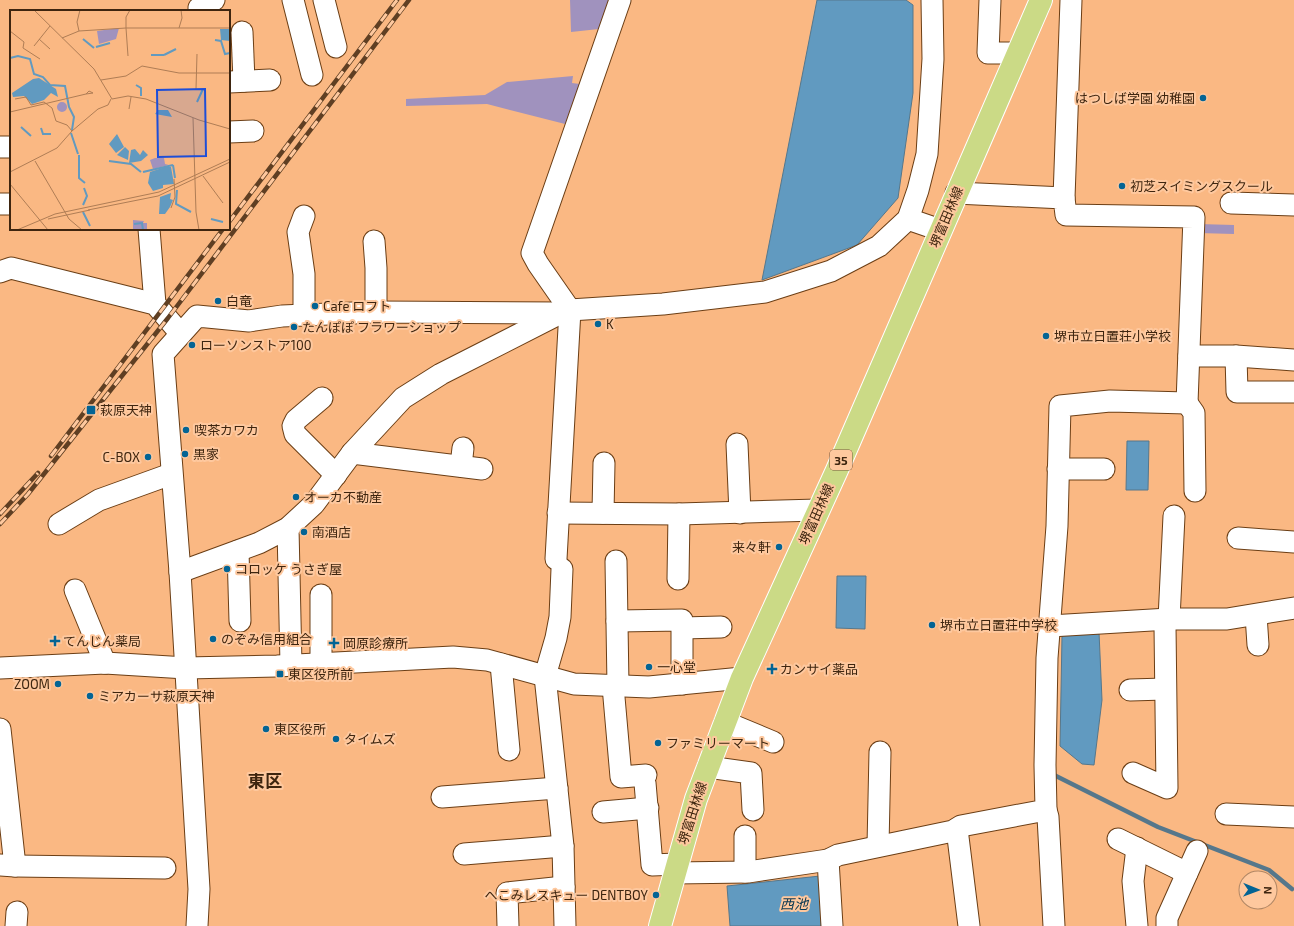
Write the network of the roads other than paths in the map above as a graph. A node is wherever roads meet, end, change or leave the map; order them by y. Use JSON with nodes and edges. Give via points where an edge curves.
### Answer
{"nodes":[{"id":1,"x":214,"y":0,"type":"edge"},
{"id":2,"x":293,"y":0,"type":"edge"},
{"id":3,"x":324,"y":0,"type":"edge"},
{"id":4,"x":620,"y":0,"type":"edge"},
{"id":5,"x":932,"y":0,"type":"edge"},
{"id":6,"x":990,"y":0,"type":"edge"},
{"id":7,"x":1041,"y":0,"type":"edge"},
{"id":8,"x":1071,"y":0,"type":"edge"},
{"id":9,"x":199,"y":10,"type":"edge"},
{"id":10,"x":242,"y":32,"type":"dead end"},
{"id":11,"x":336,"y":47,"type":"dead end"},
{"id":12,"x":1018,"y":53,"type":"junction"},
{"id":13,"x":312,"y":75,"type":"dead end"},
{"id":14,"x":270,"y":80,"type":"dead end"},
{"id":15,"x":237,"y":82,"type":"edge"},
{"id":16,"x":253,"y":131,"type":"dead end"},
{"id":17,"x":230,"y":132,"type":"edge"},
{"id":18,"x":10,"y":147,"type":"edge"},
{"id":19,"x":0,"y":148,"type":"edge"},
{"id":20,"x":956,"y":193,"type":"junction"},
{"id":21,"x":1064,"y":198,"type":"junction"},
{"id":22,"x":1230,"y":205,"type":"dead end"},
{"id":23,"x":1294,"y":205,"type":"edge"},
{"id":24,"x":304,"y":216,"type":"dead end"},
{"id":25,"x":908,"y":219,"type":"junction"},
{"id":26,"x":150,"y":230,"type":"edge"},
{"id":27,"x":940,"y":230,"type":"junction"},
{"id":28,"x":374,"y":241,"type":"dead end"},
{"id":29,"x":0,"y":272,"type":"edge"},
{"id":30,"x":155,"y":304,"type":"junction"},
{"id":31,"x":376,"y":312,"type":"junction"},
{"id":32,"x":566,"y":312,"type":"junction"},
{"id":33,"x":304,"y":315,"type":"junction"},
{"id":34,"x":180,"y":333,"type":"junction"},
{"id":35,"x":1189,"y":356,"type":"junction"},
{"id":36,"x":1236,"y":356,"type":"junction"},
{"id":37,"x":1294,"y":360,"type":"edge"},
{"id":38,"x":1294,"y":392,"type":"edge"},
{"id":39,"x":322,"y":398,"type":"dead end"},
{"id":40,"x":1187,"y":402,"type":"junction"},
{"id":41,"x":737,"y":444,"type":"dead end"},
{"id":42,"x":352,"y":453,"type":"junction"},
{"id":43,"x":604,"y":463,"type":"dead end"},
{"id":44,"x":482,"y":469,"type":"dead end"},
{"id":45,"x":1058,"y":469,"type":"junction"},
{"id":46,"x":1104,"y":469,"type":"dead end"},
{"id":47,"x":171,"y":474,"type":"junction"},
{"id":48,"x":336,"y":475,"type":"junction"},
{"id":49,"x":1195,"y":491,"type":"dead end"},
{"id":50,"x":818,"y":510,"type":"junction"},
{"id":51,"x":740,"y":512,"type":"junction"},
{"id":52,"x":558,"y":513,"type":"junction"},
{"id":53,"x":603,"y":514,"type":"junction"},
{"id":54,"x":679,"y":514,"type":"junction"},
{"id":55,"x":1174,"y":516,"type":"dead end"},
{"id":56,"x":59,"y":524,"type":"dead end"},
{"id":57,"x":288,"y":528,"type":"junction"},
{"id":58,"x":1238,"y":538,"type":"dead end"},
{"id":59,"x":1294,"y":542,"type":"edge"},
{"id":60,"x":238,"y":551,"type":"junction"},
{"id":61,"x":616,"y":561,"type":"dead end"},
{"id":62,"x":180,"y":572,"type":"junction"},
{"id":63,"x":678,"y":579,"type":"dead end"},
{"id":64,"x":75,"y":590,"type":"dead end"},
{"id":65,"x":321,"y":595,"type":"dead end"},
{"id":66,"x":1294,"y":608,"type":"edge"},
{"id":67,"x":1256,"y":615,"type":"junction"},
{"id":68,"x":1169,"y":620,"type":"junction"},
{"id":69,"x":240,"y":621,"type":"dead end"},
{"id":70,"x":617,"y":621,"type":"junction"},
{"id":71,"x":1050,"y":626,"type":"junction"},
{"id":72,"x":721,"y":627,"type":"dead end"},
{"id":73,"x":682,"y":628,"type":"junction"},
{"id":74,"x":1258,"y":645,"type":"dead end"},
{"id":75,"x":105,"y":663,"type":"junction"},
{"id":76,"x":321,"y":664,"type":"junction"},
{"id":77,"x":501,"y":664,"type":"junction"},
{"id":78,"x":291,"y":665,"type":"junction"},
{"id":79,"x":0,"y":668,"type":"edge"},
{"id":80,"x":186,"y":668,"type":"junction"},
{"id":81,"x":545,"y":676,"type":"junction"},
{"id":82,"x":742,"y":678,"type":"junction"},
{"id":83,"x":682,"y":684,"type":"junction"},
{"id":84,"x":616,"y":686,"type":"junction"},
{"id":85,"x":1164,"y":689,"type":"junction"},
{"id":86,"x":1130,"y":690,"type":"dead end"},
{"id":87,"x":725,"y":722,"type":"junction"},
{"id":88,"x":0,"y":729,"type":"edge"},
{"id":89,"x":773,"y":742,"type":"dead end"},
{"id":90,"x":508,"y":750,"type":"dead end"},
{"id":91,"x":2,"y":758,"type":"edge"},
{"id":92,"x":883,"y":763,"type":"dead end"},
{"id":93,"x":708,"y":767,"type":"junction"},
{"id":94,"x":1139,"y":781,"type":"dead end"},
{"id":95,"x":557,"y":788,"type":"junction"},
{"id":96,"x":442,"y":797,"type":"dead end"},
{"id":97,"x":648,"y":808,"type":"junction"},
{"id":98,"x":753,"y":810,"type":"dead end"},
{"id":99,"x":1046,"y":810,"type":"junction"},
{"id":100,"x":603,"y":812,"type":"dead end"},
{"id":101,"x":1226,"y":814,"type":"dead end"},
{"id":102,"x":1294,"y":817,"type":"edge"},
{"id":103,"x":957,"y":829,"type":"junction"},
{"id":104,"x":745,"y":836,"type":"dead end"},
{"id":105,"x":1118,"y":839,"type":"dead end"},
{"id":106,"x":563,"y":846,"type":"junction"},
{"id":107,"x":878,"y":846,"type":"junction"},
{"id":108,"x":1137,"y":848,"type":"junction"},
{"id":109,"x":1197,"y":851,"type":"dead end"},
{"id":110,"x":464,"y":854,"type":"dead end"},
{"id":111,"x":828,"y":860,"type":"junction"},
{"id":112,"x":8,"y":865,"type":"edge"},
{"id":113,"x":165,"y":868,"type":"dead end"},
{"id":114,"x":675,"y":868,"type":"junction"},
{"id":115,"x":745,"y":872,"type":"junction"},
{"id":116,"x":1187,"y":873,"type":"junction"},
{"id":117,"x":564,"y":888,"type":"junction"},
{"id":118,"x":197,"y":926,"type":"edge"},
{"id":119,"x":508,"y":926,"type":"edge"},
{"id":120,"x":566,"y":926,"type":"edge"},
{"id":121,"x":660,"y":926,"type":"edge"},
{"id":122,"x":832,"y":926,"type":"edge"},
{"id":123,"x":968,"y":926,"type":"edge"},
{"id":124,"x":1054,"y":926,"type":"edge"},
{"id":125,"x":1137,"y":926,"type":"edge"},
{"id":126,"x":1166,"y":926,"type":"edge"}],
"edges":[{"from":1,"to":9,"type":"street"},
{"from":2,"to":13,"type":"street"},
{"from":3,"to":11,"type":"street"},
{"from":4,"to":32,"type":"street","via":[[532,253]]},
{"from":5,"to":25,"type":"street","via":[[933,59],[927,154]]},
{"from":6,"to":12,"type":"street","via":[[988,53]]},
{"from":7,"to":12,"type":"main road","name":"堺富田林線","number":"35"},
{"from":8,"to":21,"type":"street"},
{"from":10,"to":15,"type":"street"},
{"from":12,"to":20,"type":"main road","name":"堺富田林線","number":"35"},
{"from":14,"to":15,"type":"street"},
{"from":16,"to":17,"type":"street"},
{"from":18,"to":19,"type":"street"},
{"from":20,"to":21,"type":"street"},
{"from":20,"to":27,"type":"main road","name":"堺富田林線","number":"35"},
{"from":21,"to":35,"type":"street","via":[[1066,215],[1194,217]]},
{"from":22,"to":23,"type":"street"},
{"from":24,"to":33,"type":"street","via":[[298,232],[304,274]]},
{"from":25,"to":27,"type":"street"},
{"from":25,"to":32,"type":"street","via":[[879,246],[831,270],[765,292]]},
{"from":26,"to":30,"type":"street"},
{"from":27,"to":50,"type":"main road","name":"堺富田林線","number":"35"},
{"from":28,"to":31,"type":"street"},
{"from":29,"to":30,"type":"street","via":[[11,268]]},
{"from":30,"to":34,"type":"street"},
{"from":31,"to":32,"type":"street"},
{"from":31,"to":33,"type":"street"},
{"from":32,"to":42,"type":"street","via":[[441,374],[403,398]]},
{"from":32,"to":52,"type":"street"},
{"from":33,"to":34,"type":"street","via":[[250,321],[197,316]]},
{"from":34,"to":47,"type":"street","via":[[163,354]]},
{"from":35,"to":36,"type":"street"},
{"from":35,"to":40,"type":"street"},
{"from":36,"to":37,"type":"street"},
{"from":36,"to":38,"type":"street","via":[[1236,392]]},
{"from":39,"to":48,"type":"street","via":[[296,420],[293,426],[295,434]]},
{"from":40,"to":45,"type":"street","via":[[1110,401],[1060,406]]},
{"from":40,"to":49,"type":"street","via":[[1194,413]]},
{"from":41,"to":51,"type":"street"},
{"from":42,"to":44,"type":"street","via":[[462,457]]},
{"from":42,"to":48,"type":"street"},
{"from":43,"to":53,"type":"street"},
{"from":45,"to":46,"type":"street"},
{"from":45,"to":71,"type":"street"},
{"from":47,"to":56,"type":"street","via":[[99,500]]},
{"from":47,"to":62,"type":"street"},
{"from":48,"to":57,"type":"street","via":[[314,504]]},
{"from":50,"to":51,"type":"street"},
{"from":50,"to":82,"type":"main road","name":"堺富田林線","number":"35"},
{"from":51,"to":54,"type":"street"},
{"from":52,"to":53,"type":"street"},
{"from":52,"to":81,"type":"street","via":[[560,617]]},
{"from":53,"to":54,"type":"street"},
{"from":54,"to":63,"type":"street"},
{"from":55,"to":68,"type":"street"},
{"from":57,"to":60,"type":"street"},
{"from":57,"to":78,"type":"street"},
{"from":58,"to":59,"type":"street"},
{"from":60,"to":62,"type":"street"},
{"from":60,"to":69,"type":"street"},
{"from":61,"to":70,"type":"street"},
{"from":62,"to":80,"type":"street"},
{"from":64,"to":75,"type":"street"},
{"from":65,"to":76,"type":"street"},
{"from":66,"to":67,"type":"street"},
{"from":67,"to":68,"type":"street","via":[[1227,619]]},
{"from":67,"to":74,"type":"street"},
{"from":68,"to":71,"type":"street"},
{"from":68,"to":85,"type":"street","via":[[1165,626]]},
{"from":70,"to":73,"type":"street","via":[[682,620]]},
{"from":70,"to":84,"type":"street"},
{"from":71,"to":99,"type":"street","via":[[1047,666]]},
{"from":72,"to":73,"type":"street"},
{"from":73,"to":83,"type":"street"},
{"from":75,"to":79,"type":"street"},
{"from":75,"to":80,"type":"street"},
{"from":76,"to":77,"type":"street","via":[[452,657]]},
{"from":76,"to":78,"type":"street"},
{"from":77,"to":81,"type":"street"},
{"from":77,"to":90,"type":"street"},
{"from":78,"to":80,"type":"street"},
{"from":80,"to":118,"type":"street","via":[[199,889]]},
{"from":81,"to":84,"type":"street","via":[[574,684]]},
{"from":81,"to":95,"type":"street"},
{"from":82,"to":83,"type":"street"},
{"from":82,"to":87,"type":"main road","name":"堺富田林線","number":"35"},
{"from":83,"to":84,"type":"street"},
{"from":84,"to":97,"type":"street","via":[[621,777],[646,779]]},
{"from":85,"to":86,"type":"street"},
{"from":85,"to":94,"type":"street","via":[[1159,735],[1167,788]]},
{"from":87,"to":89,"type":"street"},
{"from":87,"to":93,"type":"main road","name":"堺富田林線","number":"35"},
{"from":88,"to":91,"type":"street"},
{"from":91,"to":112,"type":"street"},
{"from":92,"to":107,"type":"street"},
{"from":93,"to":98,"type":"street","via":[[751,773]]},
{"from":93,"to":114,"type":"main road","name":"堺富田林線","number":"35"},
{"from":95,"to":96,"type":"street"},
{"from":95,"to":106,"type":"street"},
{"from":97,"to":100,"type":"street"},
{"from":97,"to":114,"type":"street","via":[[652,865]]},
{"from":99,"to":103,"type":"street","via":[[961,826]]},
{"from":99,"to":124,"type":"street"},
{"from":101,"to":102,"type":"street"},
{"from":103,"to":107,"type":"street"},
{"from":103,"to":123,"type":"street"},
{"from":104,"to":115,"type":"street"},
{"from":105,"to":108,"type":"street"},
{"from":106,"to":110,"type":"street"},
{"from":106,"to":117,"type":"street"},
{"from":107,"to":111,"type":"street","via":[[838,855]]},
{"from":108,"to":116,"type":"street"},
{"from":108,"to":125,"type":"street","via":[[1133,881]]},
{"from":109,"to":116,"type":"street"},
{"from":111,"to":115,"type":"street"},
{"from":111,"to":122,"type":"street"},
{"from":112,"to":113,"type":"street"},
{"from":114,"to":115,"type":"street"},
{"from":114,"to":121,"type":"main road","name":"堺富田林線","number":"35"},
{"from":116,"to":126,"type":"street","via":[[1167,918]]},
{"from":117,"to":119,"type":"street","via":[[507,893]]},
{"from":117,"to":120,"type":"street"}]}
